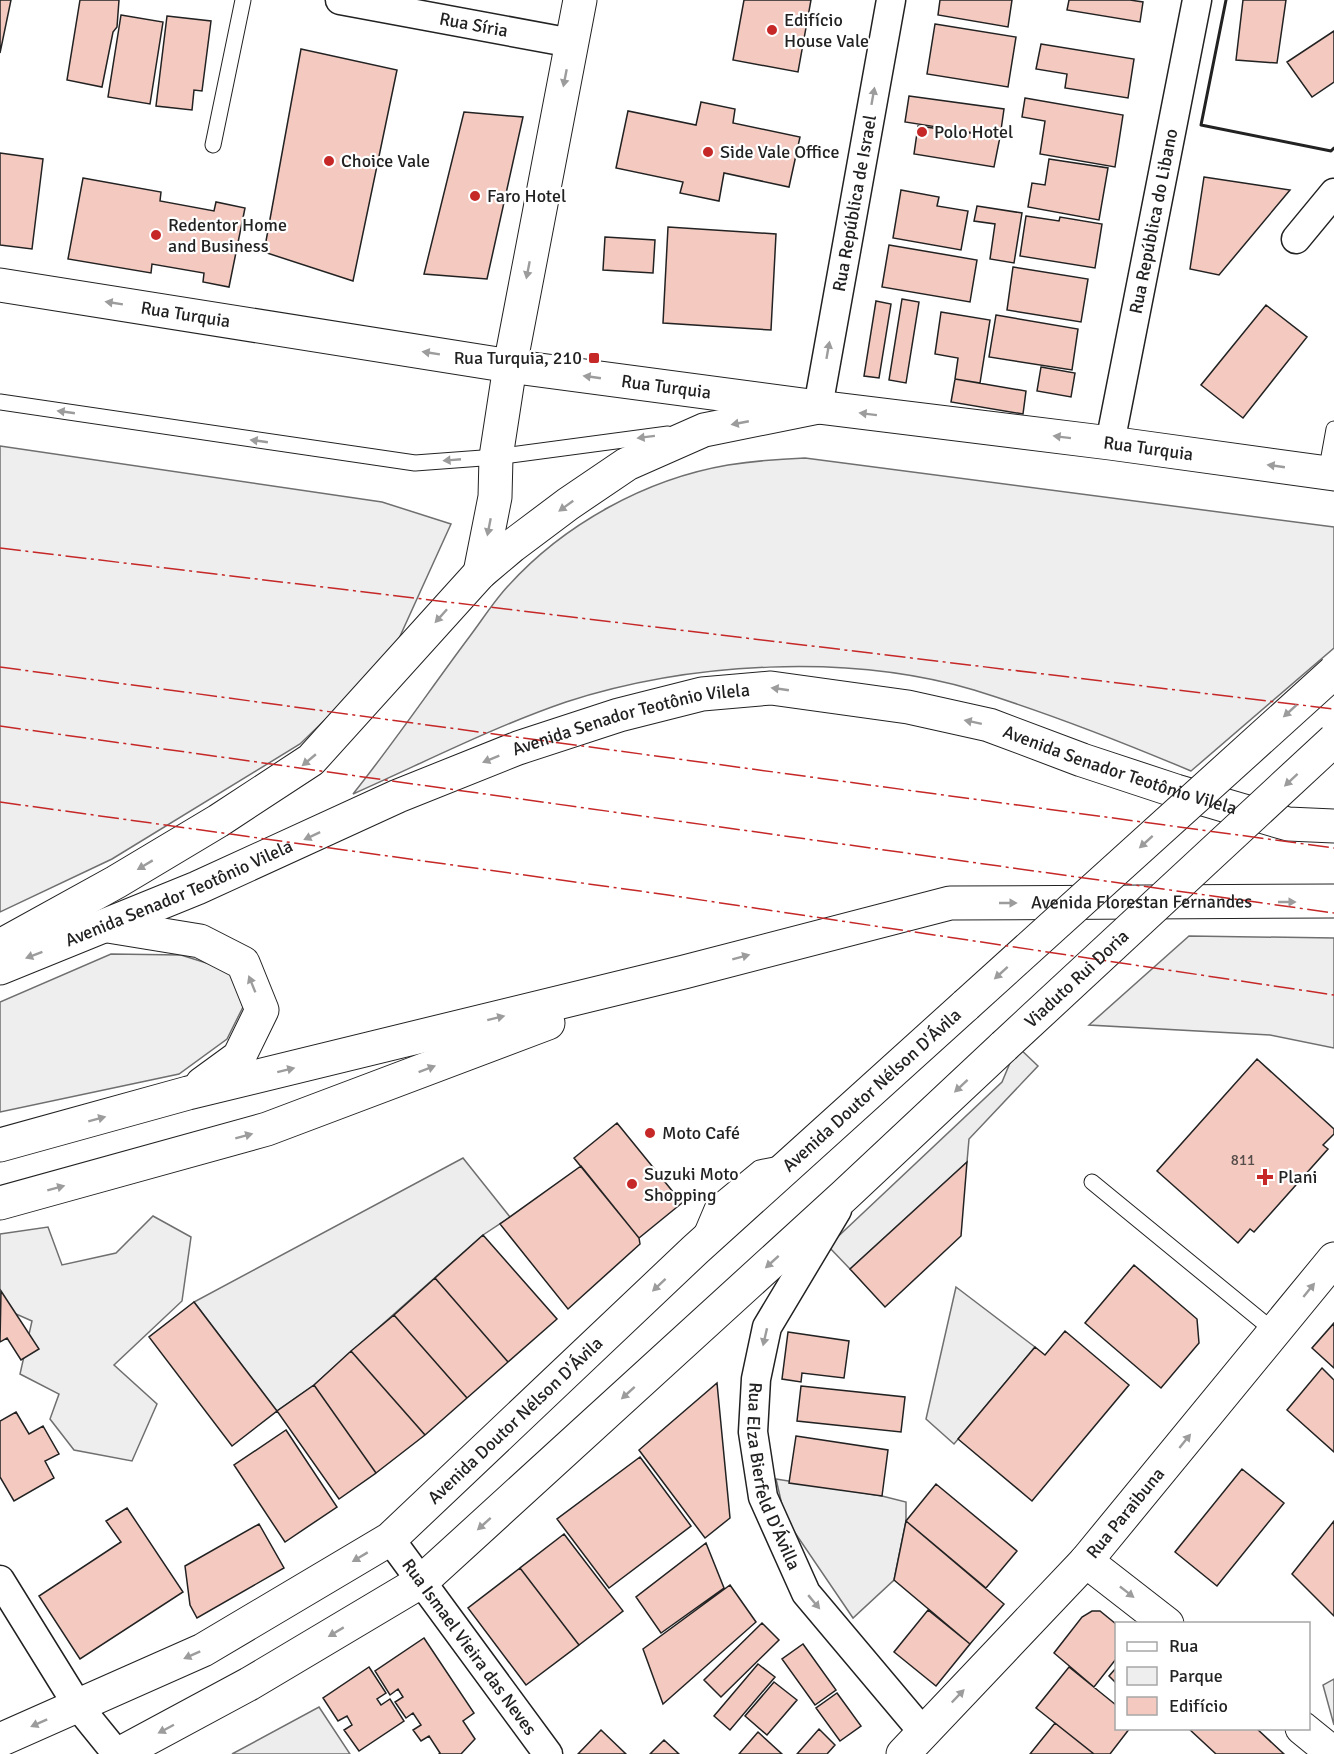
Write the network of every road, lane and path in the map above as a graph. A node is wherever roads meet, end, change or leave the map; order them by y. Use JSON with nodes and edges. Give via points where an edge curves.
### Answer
{"nodes":[{"id":1,"x":243,"y":0,"type":"edge"},
{"id":2,"x":340,"y":0,"type":"edge"},
{"id":3,"x":580,"y":0,"type":"edge"},
{"id":4,"x":891,"y":0,"type":"edge"},
{"id":5,"x":1197,"y":0,"type":"edge"},
{"id":6,"x":572,"y":43,"type":"junction"},
{"id":7,"x":213,"y":145,"type":"dead end"},
{"id":8,"x":1334,"y":193,"type":"edge"},
{"id":9,"x":1296,"y":238,"type":"dead end"},
{"id":10,"x":0,"y":285,"type":"edge"},
{"id":11,"x":510,"y":366,"type":"junction"},
{"id":12,"x":0,"y":402,"type":"edge"},
{"id":13,"x":818,"y":408,"type":"junction"},
{"id":14,"x":1334,"y":429,"type":"edge"},
{"id":15,"x":704,"y":430,"type":"junction"},
{"id":16,"x":1110,"y":443,"type":"junction"},
{"id":17,"x":496,"y":457,"type":"junction"},
{"id":18,"x":1330,"y":474,"type":"edge"},
{"id":19,"x":480,"y":573,"type":"junction"},
{"id":20,"x":1334,"y":672,"type":"edge"},
{"id":21,"x":1334,"y":740,"type":"edge"},
{"id":22,"x":1334,"y":826,"type":"edge"},
{"id":23,"x":1334,"y":901,"type":"edge"},
{"id":24,"x":108,"y":926,"type":"junction"},
{"id":25,"x":0,"y":946,"type":"edge"},
{"id":26,"x":0,"y":968,"type":"edge"},
{"id":27,"x":684,"y":972,"type":"junction"},
{"id":28,"x":188,"y":1094,"type":"junction"},
{"id":29,"x":0,"y":1145,"type":"edge"},
{"id":30,"x":1092,"y":1182,"type":"dead end"},
{"id":31,"x":845,"y":1195,"type":"junction"},
{"id":32,"x":0,"y":1203,"type":"edge"},
{"id":33,"x":1334,"y":1259,"type":"edge"},
{"id":34,"x":1275,"y":1332,"type":"junction"},
{"id":35,"x":390,"y":1539,"type":"junction"},
{"id":36,"x":1086,"y":1561,"type":"junction"},
{"id":37,"x":0,"y":1580,"type":"edge"},
{"id":38,"x":422,"y":1581,"type":"junction"},
{"id":39,"x":1166,"y":1622,"type":"edge"},
{"id":40,"x":78,"y":1706,"type":"junction"},
{"id":41,"x":1304,"y":1730,"type":"edge"},
{"id":42,"x":0,"y":1740,"type":"edge"},
{"id":43,"x":913,"y":1743,"type":"edge"},
{"id":44,"x":118,"y":1754,"type":"edge"},
{"id":45,"x":548,"y":1754,"type":"edge"},
{"id":46,"x":1334,"y":1754,"type":"edge"}],
"edges":[{"from":1,"to":7,"type":"lane"},
{"from":2,"to":6,"type":"street","name":"Rua Síria"},
{"from":3,"to":6,"type":"main road"},
{"from":13,"to":4,"type":"street","name":"Rua República de Israel","one_way":true},
{"from":5,"to":16,"type":"street","name":"Rua República do Libano"},
{"from":6,"to":11,"type":"main road","one_way":true},
{"from":8,"to":9,"type":"street"},
{"from":11,"to":10,"type":"main road","name":"Rua Turquia","one_way":true},
{"from":13,"to":11,"type":"main road","name":"Rua Turquia","one_way":true},
{"from":11,"to":17,"type":"main road"},
{"from":17,"to":12,"type":"lane","one_way":true,"via":[[415,463]]},
{"from":13,"to":15,"type":"main road","one_way":true},
{"from":16,"to":13,"type":"main road","name":"Rua Turquia","one_way":true},
{"from":14,"to":18,"type":"lane"},
{"from":15,"to":17,"type":"lane","one_way":true},
{"from":15,"to":19,"type":"main road","one_way":true,"via":[[627,464]]},
{"from":18,"to":16,"type":"main road","name":"Rua Turquia","one_way":true},
{"from":17,"to":19,"type":"main road","one_way":true,"via":[[495,497]]},
{"from":19,"to":25,"type":"main road","one_way":true,"via":[[311,760],[218,821]]},
{"from":20,"to":35,"type":"main road","name":"Avenida Doutor Nélson D'Ávila","one_way":true,"bridge":true,"via":[[695,1250]]},
{"from":21,"to":31,"type":"main road","name":"Viaduto Rui Doria","one_way":true,"bridge":true},
{"from":22,"to":24,"type":"main road","name":"Avenida Senador Teotônio Vilela","one_way":true,"via":[[1288,824],[1103,767],[989,725],[908,707],[771,688],[702,694],[619,715],[518,748],[398,796]]},
{"from":27,"to":23,"type":"main road","name":"Avenida Florestan Fernandes","one_way":true,"via":[[950,903]]},
{"from":24,"to":26,"type":"main road","name":"Avenida Senador Teotônio Vilela","one_way":true},
{"from":28,"to":24,"type":"main road","one_way":true,"via":[[239,1057],[262,1010],[243,963],[200,942]]},
{"from":28,"to":27,"type":"main road","one_way":true},
{"from":32,"to":27,"type":"main road","one_way":true,"via":[[267,1129]]},
{"from":29,"to":28,"type":"main road","one_way":true},
{"from":30,"to":34,"type":"lane"},
{"from":31,"to":38,"type":"main road","one_way":true},
{"from":31,"to":43,"type":"street","name":"Rua Elza Bierfeld D'Ávilla","one_way":true,"via":[[768,1327],[756,1379],[753,1432],[763,1497],[806,1593]]},
{"from":34,"to":33,"type":"main road","name":"Rua Paraibuna","one_way":true},
{"from":36,"to":34,"type":"main road","name":"Rua Paraibuna","one_way":true},
{"from":35,"to":38,"type":"street","name":"Rua Ismael Vieira das Neves"},
{"from":35,"to":40,"type":"main road","name":"Avenida Doutor Nélson D'Ávila","one_way":true,"via":[[203,1650]]},
{"from":36,"to":39,"type":"main road","one_way":true},
{"from":43,"to":36,"type":"main road","name":"Rua Paraibuna","one_way":true},
{"from":37,"to":40,"type":"street"},
{"from":38,"to":44,"type":"main road","one_way":true,"via":[[249,1684]]},
{"from":38,"to":45,"type":"street","name":"Rua Ismael Vieira das Neves"},
{"from":40,"to":42,"type":"main road","name":"Avenida Doutor Nélson D'Ávila","one_way":true},
{"from":40,"to":44,"type":"street"},
{"from":41,"to":46,"type":"main road"}]}
